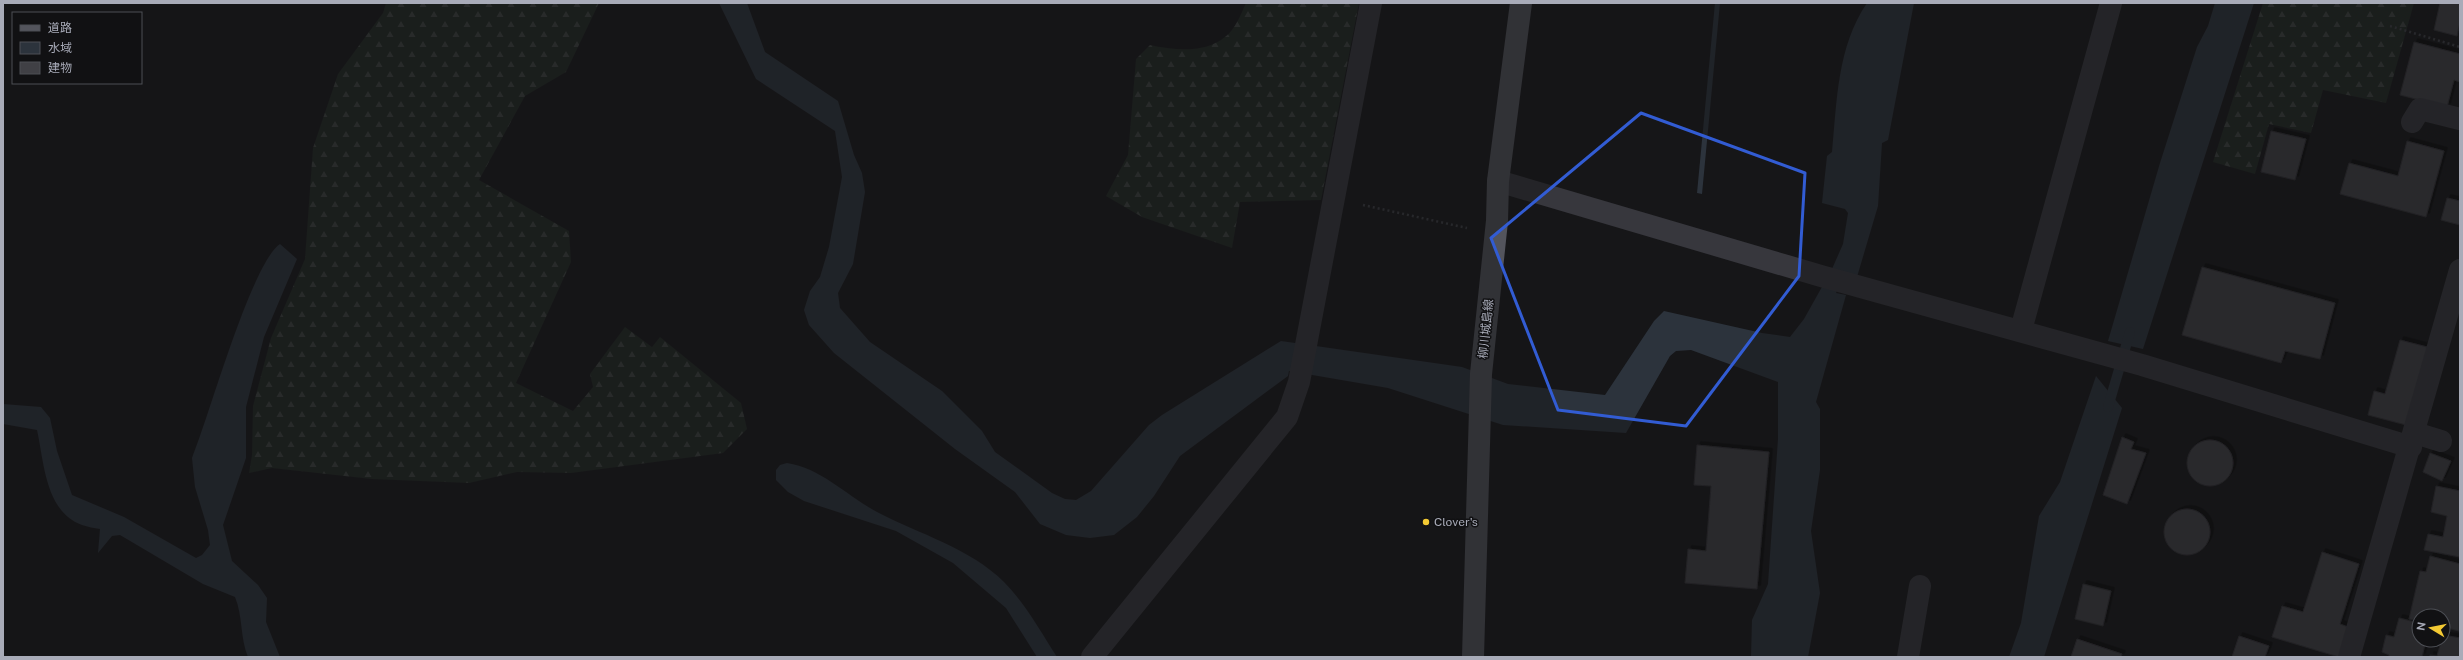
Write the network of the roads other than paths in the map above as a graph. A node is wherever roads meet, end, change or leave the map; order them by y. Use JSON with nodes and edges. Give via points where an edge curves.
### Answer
{"nodes":[{"id":1,"x":1371,"y":3,"type":"edge"},
{"id":2,"x":1521,"y":3,"type":"edge"},
{"id":3,"x":2111,"y":3,"type":"edge"},
{"id":4,"x":2460,"y":119,"type":"edge"},
{"id":5,"x":2412,"y":122,"type":"dead end"},
{"id":6,"x":1498,"y":181,"type":"junction"},
{"id":7,"x":2460,"y":270,"type":"edge"},
{"id":8,"x":2021,"y":330,"type":"junction"},
{"id":9,"x":2413,"y":440,"type":"junction"},
{"id":10,"x":2441,"y":440,"type":"dead end"},
{"id":11,"x":1920,"y":586,"type":"dead end"},
{"id":12,"x":1092,"y":657,"type":"edge"},
{"id":13,"x":1474,"y":657,"type":"edge"},
{"id":14,"x":1908,"y":657,"type":"edge"},
{"id":15,"x":2349,"y":657,"type":"edge"}],
"edges":[{"from":1,"to":12,"type":"street","via":[[1299,382],[1287,417]]},
{"from":2,"to":6,"type":"main road","name":"柳川城島線"},
{"from":3,"to":8,"type":"street"},
{"from":4,"to":5,"type":"street","via":[[2420,110]]},
{"from":6,"to":8,"type":"street","via":[[1821,276]]},
{"from":6,"to":13,"type":"main road","name":"柳川城島線","via":[[1481,374]]},
{"from":7,"to":9,"type":"street"},
{"from":8,"to":9,"type":"street"},
{"from":9,"to":10,"type":"street"},
{"from":9,"to":15,"type":"street"},
{"from":11,"to":14,"type":"street"}]}
